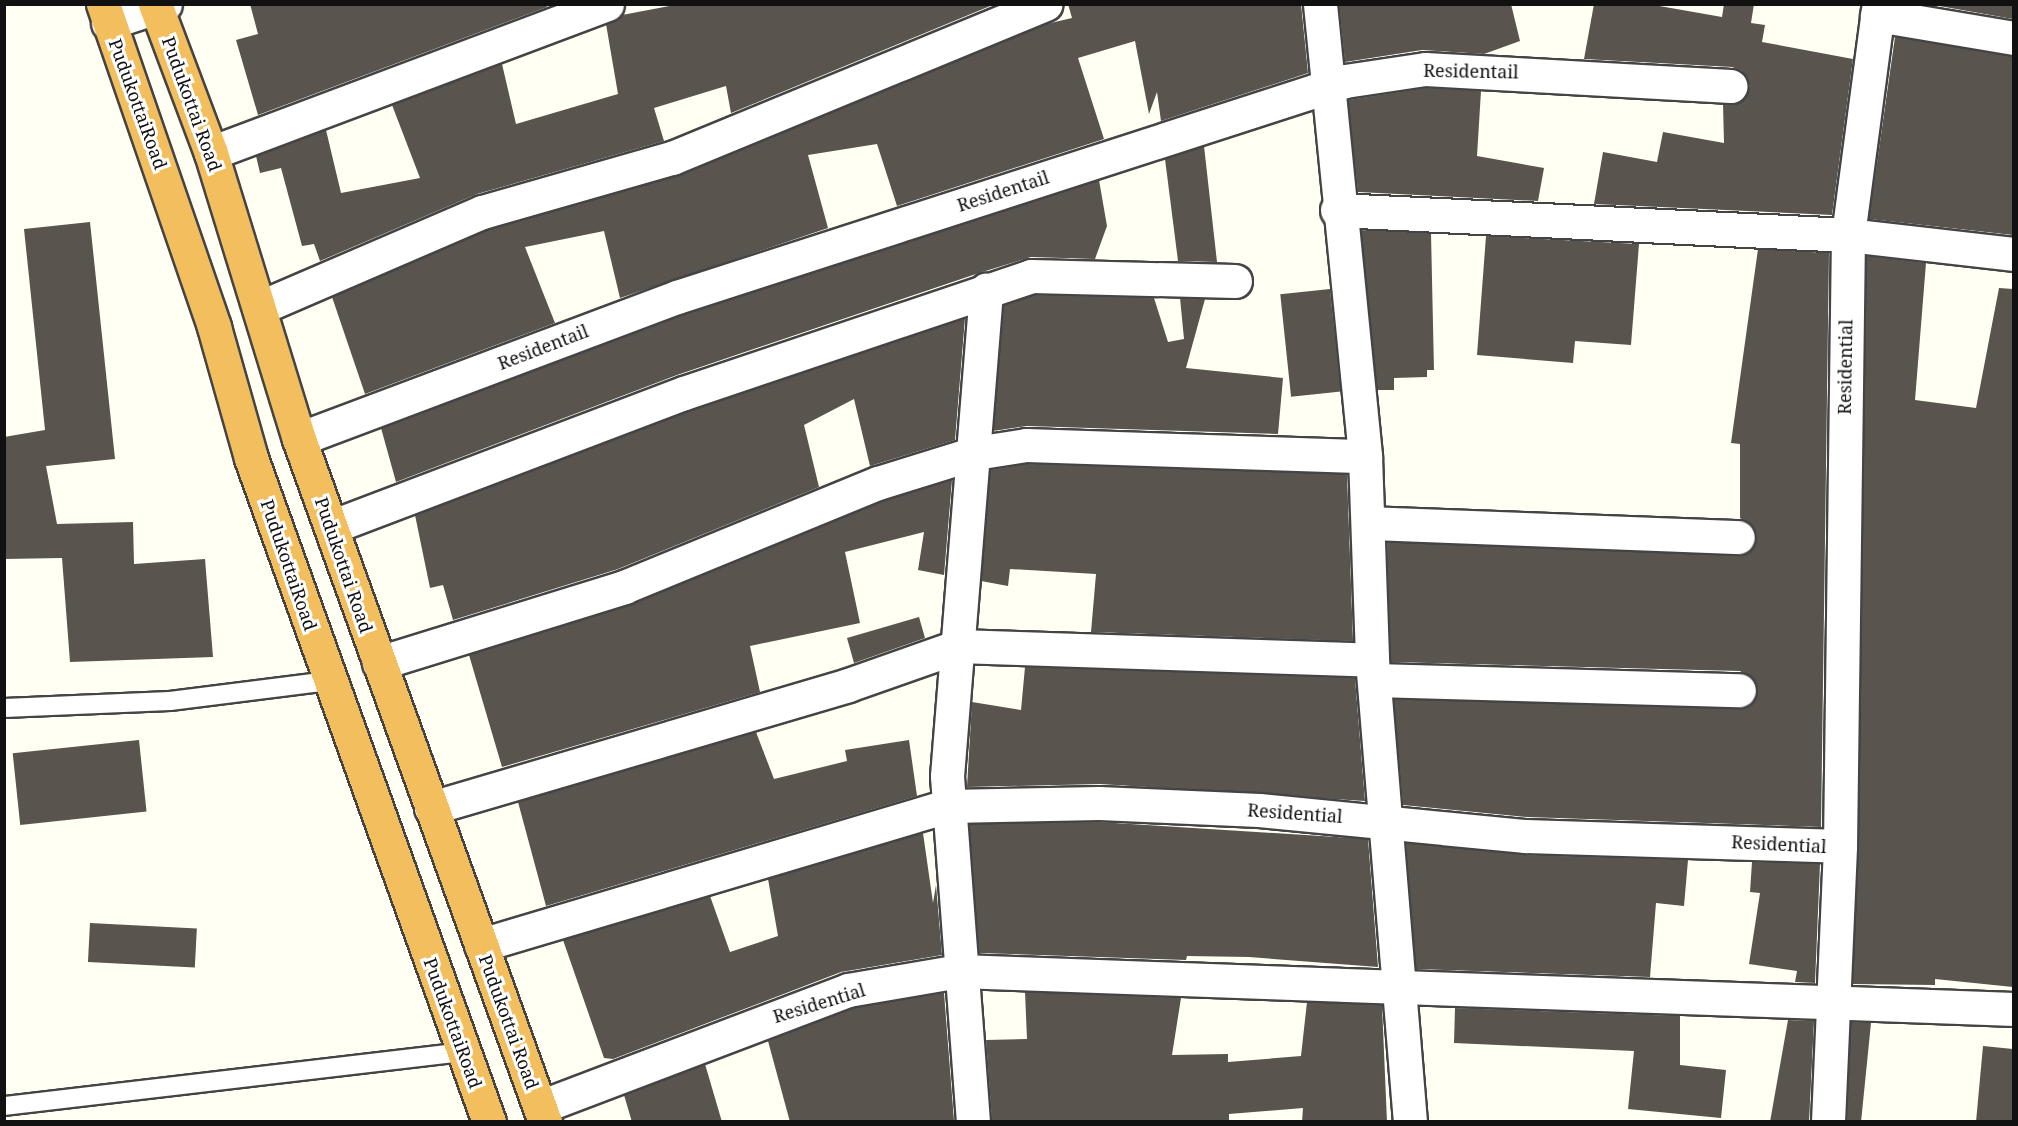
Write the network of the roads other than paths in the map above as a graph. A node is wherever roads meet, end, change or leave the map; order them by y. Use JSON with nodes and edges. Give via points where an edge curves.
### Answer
{"nodes":[{"id":1,"x":607,"y":4,"type":"edge"},
{"id":2,"x":1045,"y":4,"type":"edge"},
{"id":3,"x":1320,"y":4,"type":"edge"},
{"id":4,"x":159,"y":6,"type":"edge"},
{"id":5,"x":1878,"y":10,"type":"edge"},
{"id":6,"x":106,"y":14,"type":"edge"},
{"id":7,"x":2013,"y":38,"type":"edge"},
{"id":8,"x":1731,"y":86,"type":"dead end"},
{"id":9,"x":1324,"y":90,"type":"junction"},
{"id":10,"x":211,"y":153,"type":"junction"},
{"id":11,"x":1337,"y":210,"type":"junction"},
{"id":12,"x":1848,"y":234,"type":"junction"},
{"id":13,"x":2013,"y":254,"type":"edge"},
{"id":14,"x":1234,"y":281,"type":"dead end"},
{"id":15,"x":986,"y":290,"type":"junction"},
{"id":16,"x":259,"y":308,"type":"junction"},
{"id":17,"x":299,"y":439,"type":"junction"},
{"id":18,"x":975,"y":453,"type":"junction"},
{"id":19,"x":1365,"y":456,"type":"junction"},
{"id":20,"x":1369,"y":523,"type":"junction"},
{"id":21,"x":331,"y":527,"type":"junction"},
{"id":22,"x":1738,"y":537,"type":"dead end"},
{"id":23,"x":959,"y":646,"type":"junction"},
{"id":24,"x":379,"y":663,"type":"junction"},
{"id":25,"x":1373,"y":670,"type":"junction"},
{"id":26,"x":329,"y":681,"type":"junction"},
{"id":27,"x":1739,"y":690,"type":"dead end"},
{"id":28,"x":4,"y":708,"type":"edge"},
{"id":29,"x":948,"y":807,"type":"junction"},
{"id":30,"x":431,"y":808,"type":"junction"},
{"id":31,"x":1386,"y":819,"type":"junction"},
{"id":32,"x":1840,"y":846,"type":"junction"},
{"id":33,"x":481,"y":945,"type":"junction"},
{"id":34,"x":959,"y":971,"type":"junction"},
{"id":35,"x":1400,"y":988,"type":"junction"},
{"id":36,"x":1833,"y":1002,"type":"junction"},
{"id":37,"x":2013,"y":1009,"type":"edge"},
{"id":38,"x":464,"y":1052,"type":"junction"},
{"id":39,"x":4,"y":1106,"type":"edge"},
{"id":40,"x":543,"y":1114,"type":"edge"},
{"id":41,"x":489,"y":1122,"type":"edge"},
{"id":42,"x":973,"y":1122,"type":"edge"},
{"id":43,"x":1410,"y":1122,"type":"edge"},
{"id":44,"x":1828,"y":1122,"type":"edge"}],
"edges":[{"from":1,"to":10,"type":"street"},
{"from":2,"to":16,"type":"street","via":[[672,158],[482,212]]},
{"from":3,"to":9,"type":"street"},
{"from":4,"to":6,"type":"street"},
{"from":4,"to":10,"type":"highway","name":"Pudukottai Road"},
{"from":5,"to":7,"type":"street"},
{"from":5,"to":12,"type":"street","name":"Residential"},
{"from":6,"to":26,"type":"highway","name":"PudukottaiRoad","via":[[170,195],[251,458]]},
{"from":8,"to":9,"type":"street","name":"Residentail","via":[[1425,69],[1345,81]]},
{"from":9,"to":11,"type":"street"},
{"from":9,"to":17,"type":"street","name":"Residentail","via":[[678,297]]},
{"from":10,"to":16,"type":"highway","name":"Pudukottai Road"},
{"from":11,"to":12,"type":"street"},
{"from":11,"to":19,"type":"street"},
{"from":12,"to":13,"type":"street"},
{"from":12,"to":32,"type":"street","name":"Residential"},
{"from":14,"to":15,"type":"street","via":[[1031,276]]},
{"from":15,"to":18,"type":"street"},
{"from":15,"to":21,"type":"street","via":[[684,393]]},
{"from":16,"to":17,"type":"highway","name":"Pudukottai Road"},
{"from":17,"to":21,"type":"highway","name":"Pudukottai Road"},
{"from":18,"to":19,"type":"street","via":[[1026,445]]},
{"from":18,"to":23,"type":"street"},
{"from":18,"to":24,"type":"street","via":[[878,483],[624,587]]},
{"from":19,"to":20,"type":"street"},
{"from":20,"to":22,"type":"street"},
{"from":20,"to":25,"type":"street"},
{"from":21,"to":24,"type":"highway","name":"Pudukottai Road"},
{"from":23,"to":25,"type":"street"},
{"from":23,"to":29,"type":"street"},
{"from":23,"to":30,"type":"street","via":[[848,685]]},
{"from":24,"to":30,"type":"highway","name":"Pudukottai Road"},
{"from":25,"to":27,"type":"street"},
{"from":25,"to":31,"type":"street"},
{"from":26,"to":28,"type":"lane","via":[[170,701]]},
{"from":26,"to":38,"type":"highway","name":"PudukottaiRoad"},
{"from":29,"to":31,"type":"street","name":"Residential","via":[[1099,803]]},
{"from":29,"to":33,"type":"street","name":"Residential"},
{"from":29,"to":34,"type":"street"},
{"from":30,"to":33,"type":"highway","name":"Pudukottai Road"},
{"from":31,"to":32,"type":"street","name":"Residential","via":[[1526,836]]},
{"from":31,"to":35,"type":"street"},
{"from":32,"to":36,"type":"street"},
{"from":33,"to":40,"type":"highway","name":"Pudukottai Road"},
{"from":34,"to":35,"type":"street","name":"Residential"},
{"from":34,"to":40,"type":"street","name":"Residential","via":[[848,990]]},
{"from":34,"to":42,"type":"street","via":[[970,1026]]},
{"from":35,"to":36,"type":"street","name":"Residential"},
{"from":35,"to":43,"type":"street"},
{"from":36,"to":37,"type":"street","name":"Residential"},
{"from":36,"to":44,"type":"street"},
{"from":38,"to":39,"type":"lane"},
{"from":38,"to":41,"type":"highway","name":"PudukottaiRoad"}]}
